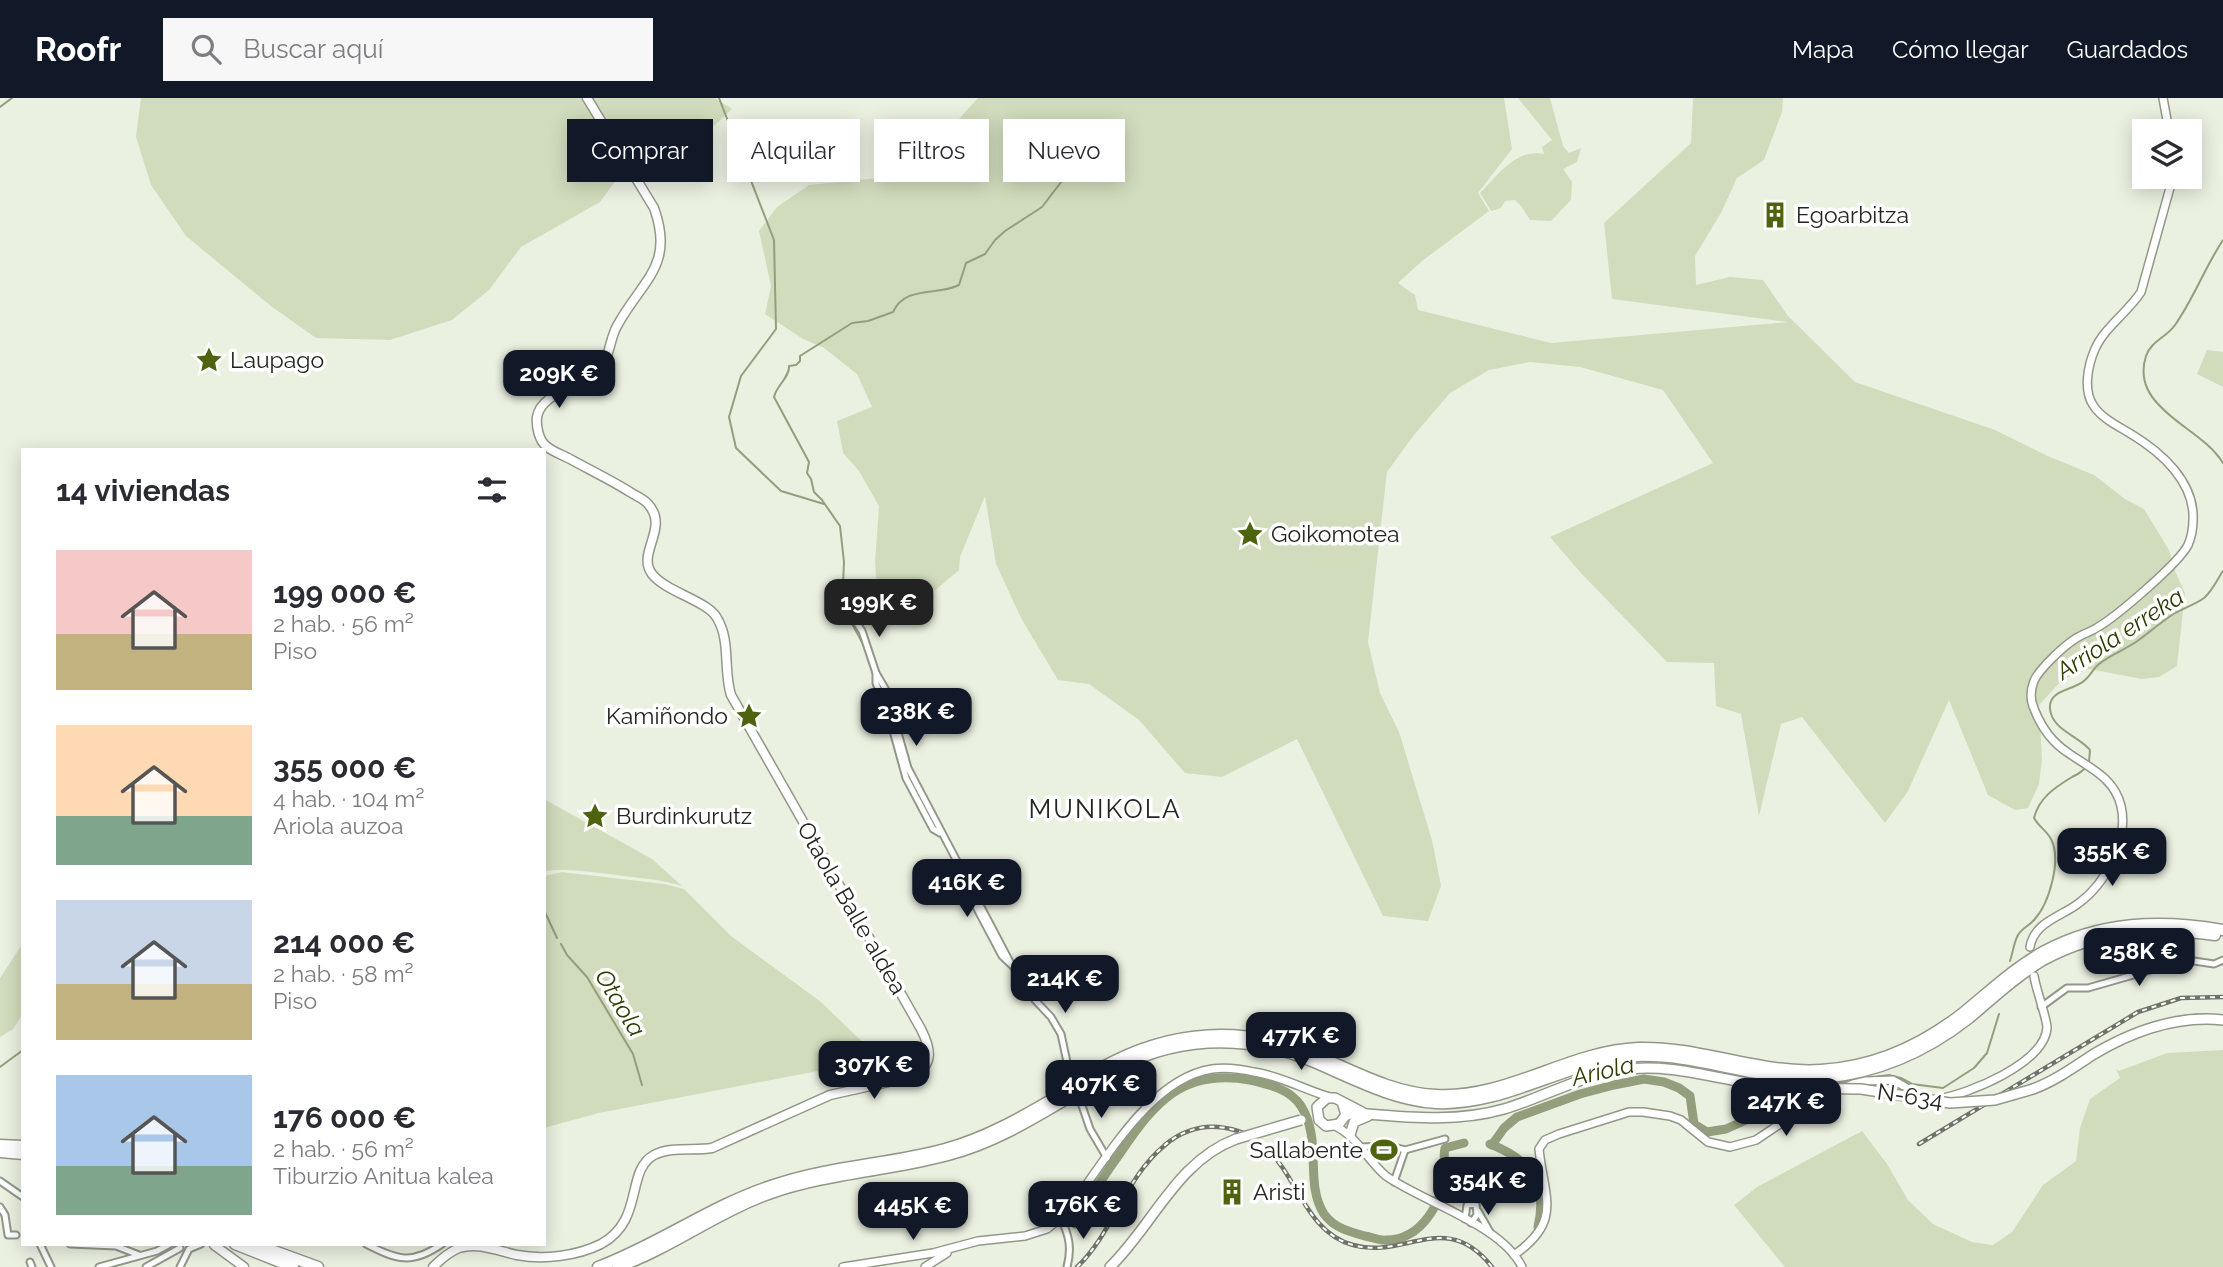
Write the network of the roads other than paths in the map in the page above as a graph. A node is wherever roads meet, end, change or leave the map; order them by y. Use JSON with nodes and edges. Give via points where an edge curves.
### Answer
{"nodes":[{"id":1,"x":587,"y":98,"type":"edge"},
{"id":2,"x":2163,"y":98,"type":"edge"},
{"id":3,"x":2167,"y":119,"type":"edge"},
{"id":4,"x":2170,"y":189,"type":"edge"},
{"id":5,"x":860,"y":601,"type":"dead end"},
{"id":6,"x":2223,"y":930,"type":"edge"},
{"id":7,"x":2223,"y":936,"type":"edge"},
{"id":8,"x":2030,"y":947,"type":"dead end"},
{"id":9,"x":2223,"y":960,"type":"edge"},
{"id":10,"x":2034,"y":976,"type":"dead end"},
{"id":11,"x":2041,"y":1007,"type":"junction"},
{"id":12,"x":2223,"y":1020,"type":"edge"},
{"id":13,"x":1501,"y":1090,"type":"junction"},
{"id":14,"x":1312,"y":1092,"type":"junction"},
{"id":15,"x":1331,"y":1097,"type":"junction"},
{"id":16,"x":1062,"y":1098,"type":"junction"},
{"id":17,"x":1342,"y":1102,"type":"junction"},
{"id":18,"x":1318,"y":1105,"type":"junction"},
{"id":19,"x":1367,"y":1114,"type":"junction"},
{"id":20,"x":1345,"y":1116,"type":"junction"},
{"id":21,"x":1381,"y":1116,"type":"junction"},
{"id":22,"x":1307,"y":1118,"type":"junction"},
{"id":23,"x":1322,"y":1123,"type":"junction"},
{"id":24,"x":1335,"y":1126,"type":"junction"},
{"id":25,"x":1351,"y":1136,"type":"junction"},
{"id":26,"x":1445,"y":1139,"type":"dead end"},
{"id":27,"x":21,"y":1146,"type":"edge"},
{"id":28,"x":1359,"y":1147,"type":"junction"},
{"id":29,"x":3,"y":1149,"type":"edge"},
{"id":30,"x":1405,"y":1150,"type":"junction"},
{"id":31,"x":21,"y":1154,"type":"edge"},
{"id":32,"x":1107,"y":1158,"type":"junction"},
{"id":33,"x":0,"y":1181,"type":"edge"},
{"id":34,"x":1394,"y":1182,"type":"junction"},
{"id":35,"x":1071,"y":1190,"type":"dead end"},
{"id":36,"x":1081,"y":1194,"type":"junction"},
{"id":37,"x":21,"y":1196,"type":"edge"},
{"id":38,"x":1467,"y":1205,"type":"junction"},
{"id":39,"x":0,"y":1207,"type":"edge"},
{"id":40,"x":1445,"y":1208,"type":"junction"},
{"id":41,"x":1478,"y":1211,"type":"junction"},
{"id":42,"x":1062,"y":1217,"type":"junction"},
{"id":43,"x":1468,"y":1221,"type":"junction"},
{"id":44,"x":16,"y":1235,"type":"dead end"},
{"id":45,"x":1491,"y":1235,"type":"junction"},
{"id":46,"x":985,"y":1242,"type":"junction"},
{"id":47,"x":41,"y":1246,"type":"edge"},
{"id":48,"x":101,"y":1246,"type":"edge"},
{"id":49,"x":165,"y":1246,"type":"edge"},
{"id":50,"x":181,"y":1246,"type":"edge"},
{"id":51,"x":216,"y":1246,"type":"edge"},
{"id":52,"x":240,"y":1246,"type":"edge"},
{"id":53,"x":260,"y":1246,"type":"edge"},
{"id":54,"x":370,"y":1246,"type":"edge"},
{"id":55,"x":439,"y":1246,"type":"edge"},
{"id":56,"x":470,"y":1246,"type":"edge"},
{"id":57,"x":479,"y":1246,"type":"edge"},
{"id":58,"x":188,"y":1249,"type":"edge"},
{"id":59,"x":142,"y":1255,"type":"junction"},
{"id":60,"x":1514,"y":1255,"type":"junction"},
{"id":61,"x":900,"y":1259,"type":"junction"},
{"id":62,"x":162,"y":1260,"type":"junction"},
{"id":63,"x":913,"y":1266,"type":"edge"},
{"id":64,"x":51,"y":1267,"type":"edge"},
{"id":65,"x":99,"y":1267,"type":"edge"},
{"id":66,"x":146,"y":1267,"type":"edge"},
{"id":67,"x":158,"y":1267,"type":"edge"},
{"id":68,"x":180,"y":1267,"type":"edge"},
{"id":69,"x":244,"y":1267,"type":"edge"},
{"id":70,"x":293,"y":1267,"type":"edge"},
{"id":71,"x":318,"y":1267,"type":"edge"},
{"id":72,"x":433,"y":1267,"type":"edge"},
{"id":73,"x":598,"y":1267,"type":"edge"},
{"id":74,"x":618,"y":1267,"type":"edge"},
{"id":75,"x":843,"y":1267,"type":"edge"},
{"id":76,"x":925,"y":1267,"type":"edge"},
{"id":77,"x":1067,"y":1267,"type":"edge"},
{"id":78,"x":1110,"y":1267,"type":"edge"},
{"id":79,"x":1522,"y":1267,"type":"edge"}],
"edges":[{"from":1,"to":57,"type":"main road","name":"Otaola Balle aldea","via":[[654,208],[661,253],[614,331],[602,365],[543,404],[537,416],[538,432],[545,446],[647,502],[656,521],[647,563],[652,574],[717,616],[725,637],[731,695],[920,1028],[929,1056],[911,1077],[830,1095],[712,1149],[669,1149],[652,1155],[639,1173],[626,1221],[601,1244],[572,1254],[531,1257]]},
{"from":2,"to":3,"type":"street"},
{"from":4,"to":8,"type":"street","via":[[2141,292],[2102,337],[2088,380],[2092,404],[2099,413],[2155,451],[2177,474],[2192,503],[2191,536],[2178,558],[2142,592],[2073,640],[2035,678],[2031,704],[2043,727],[2056,743],[2106,779],[2116,792],[2123,821],[2120,842],[2096,887],[2035,932]]},
{"from":5,"to":32,"type":"street","via":[[850,612],[886,690],[908,768],[1002,956],[1020,973],[1062,1034],[1090,1129]]},
{"from":6,"to":13,"type":"highway","via":[[2148,923],[2082,934],[2026,962],[1931,1035],[1860,1064],[1787,1070],[1639,1048],[1592,1054]]},
{"from":7,"to":13,"type":"highway","via":[[2148,931],[2087,941],[2043,960],[1925,1047],[1863,1071],[1788,1078],[1638,1056],[1594,1062]]},
{"from":9,"to":11,"type":"street","via":[[2175,963],[2088,988],[2067,988]]},
{"from":10,"to":11,"type":"street"},
{"from":11,"to":60,"type":"street","via":[[2047,1028],[2032,1054],[2001,1076],[1943,1098],[1924,1098],[1902,1083],[1883,1079],[1820,1097],[1747,1144],[1719,1146],[1681,1120],[1643,1112],[1620,1114],[1545,1140],[1539,1149],[1547,1198],[1544,1223],[1538,1235]]},
{"from":12,"to":21,"type":"highway","name":"N-634","bridge":true,"via":[[2161,1024],[2096,1053],[2046,1084],[1994,1100],[1950,1103],[1861,1089],[1786,1088],[1638,1068],[1604,1074],[1483,1114],[1438,1119]]},
{"from":13,"to":16,"type":"highway","bridge":true,"via":[[1439,1103],[1410,1099],[1274,1048],[1205,1042],[1167,1048],[1103,1071]]},
{"from":14,"to":15,"type":"street"},
{"from":14,"to":18,"type":"street"},
{"from":14,"to":32,"type":"street","via":[[1255,1072],[1213,1069],[1198,1073],[1154,1098]]},
{"from":15,"to":17,"type":"highway"},
{"from":15,"to":18,"type":"highway"},
{"from":16,"to":73,"type":"highway","via":[[945,1149],[838,1168],[765,1188]]},
{"from":16,"to":74,"type":"highway","via":[[1009,1132],[964,1150],[769,1194]]},
{"from":17,"to":19,"type":"highway"},
{"from":17,"to":20,"type":"highway"},
{"from":18,"to":22,"type":"highway"},
{"from":18,"to":23,"type":"highway"},
{"from":19,"to":20,"type":"highway"},
{"from":19,"to":21,"type":"highway","name":"N-634"},
{"from":20,"to":24,"type":"highway"},
{"from":20,"to":25,"type":"street"},
{"from":21,"to":25,"type":"highway","via":[[1358,1119]]},
{"from":22,"to":23,"type":"highway"},
{"from":22,"to":78,"type":"highway","bridge":true,"via":[[1236,1139],[1194,1163]]},
{"from":23,"to":24,"type":"highway"},
{"from":24,"to":25,"type":"street"},
{"from":25,"to":28,"type":"street"},
{"from":26,"to":30,"type":"street"},
{"from":27,"to":29,"type":"highway"},
{"from":28,"to":30,"type":"street"},
{"from":28,"to":34,"type":"street"},
{"from":29,"to":31,"type":"highway"},
{"from":30,"to":34,"type":"street"},
{"from":32,"to":36,"type":"street"},
{"from":33,"to":37,"type":"street"},
{"from":34,"to":40,"type":"street"},
{"from":35,"to":36,"type":"street"},
{"from":36,"to":42,"type":"street"},
{"from":38,"to":40,"type":"street"},
{"from":38,"to":41,"type":"street","via":[[1476,1204]]},
{"from":38,"to":43,"type":"street"},
{"from":39,"to":44,"type":"street","via":[[8,1235]]},
{"from":40,"to":43,"type":"street"},
{"from":41,"to":43,"type":"street"},
{"from":41,"to":45,"type":"street"},
{"from":42,"to":46,"type":"street","via":[[1034,1234]]},
{"from":42,"to":77,"type":"street","via":[[1071,1249]]},
{"from":43,"to":45,"type":"street"},
{"from":45,"to":60,"type":"street"},
{"from":46,"to":61,"type":"street"},
{"from":46,"to":76,"type":"street","via":[[947,1253]]},
{"from":47,"to":64,"type":"street"},
{"from":48,"to":59,"type":"street"},
{"from":49,"to":59,"type":"street"},
{"from":50,"to":58,"type":"street"},
{"from":50,"to":62,"type":"street"},
{"from":51,"to":69,"type":"main road"},
{"from":52,"to":70,"type":"highway"},
{"from":53,"to":71,"type":"highway"},
{"from":54,"to":55,"type":"street","via":[[411,1258]]},
{"from":56,"to":72,"type":"main road","name":"Otaola Balle aldea"},
{"from":58,"to":68,"type":"street"},
{"from":59,"to":65,"type":"street"},
{"from":60,"to":79,"type":"street"},
{"from":61,"to":63,"type":"street"},
{"from":61,"to":75,"type":"street"},
{"from":62,"to":66,"type":"street"},
{"from":62,"to":67,"type":"street"}]}
